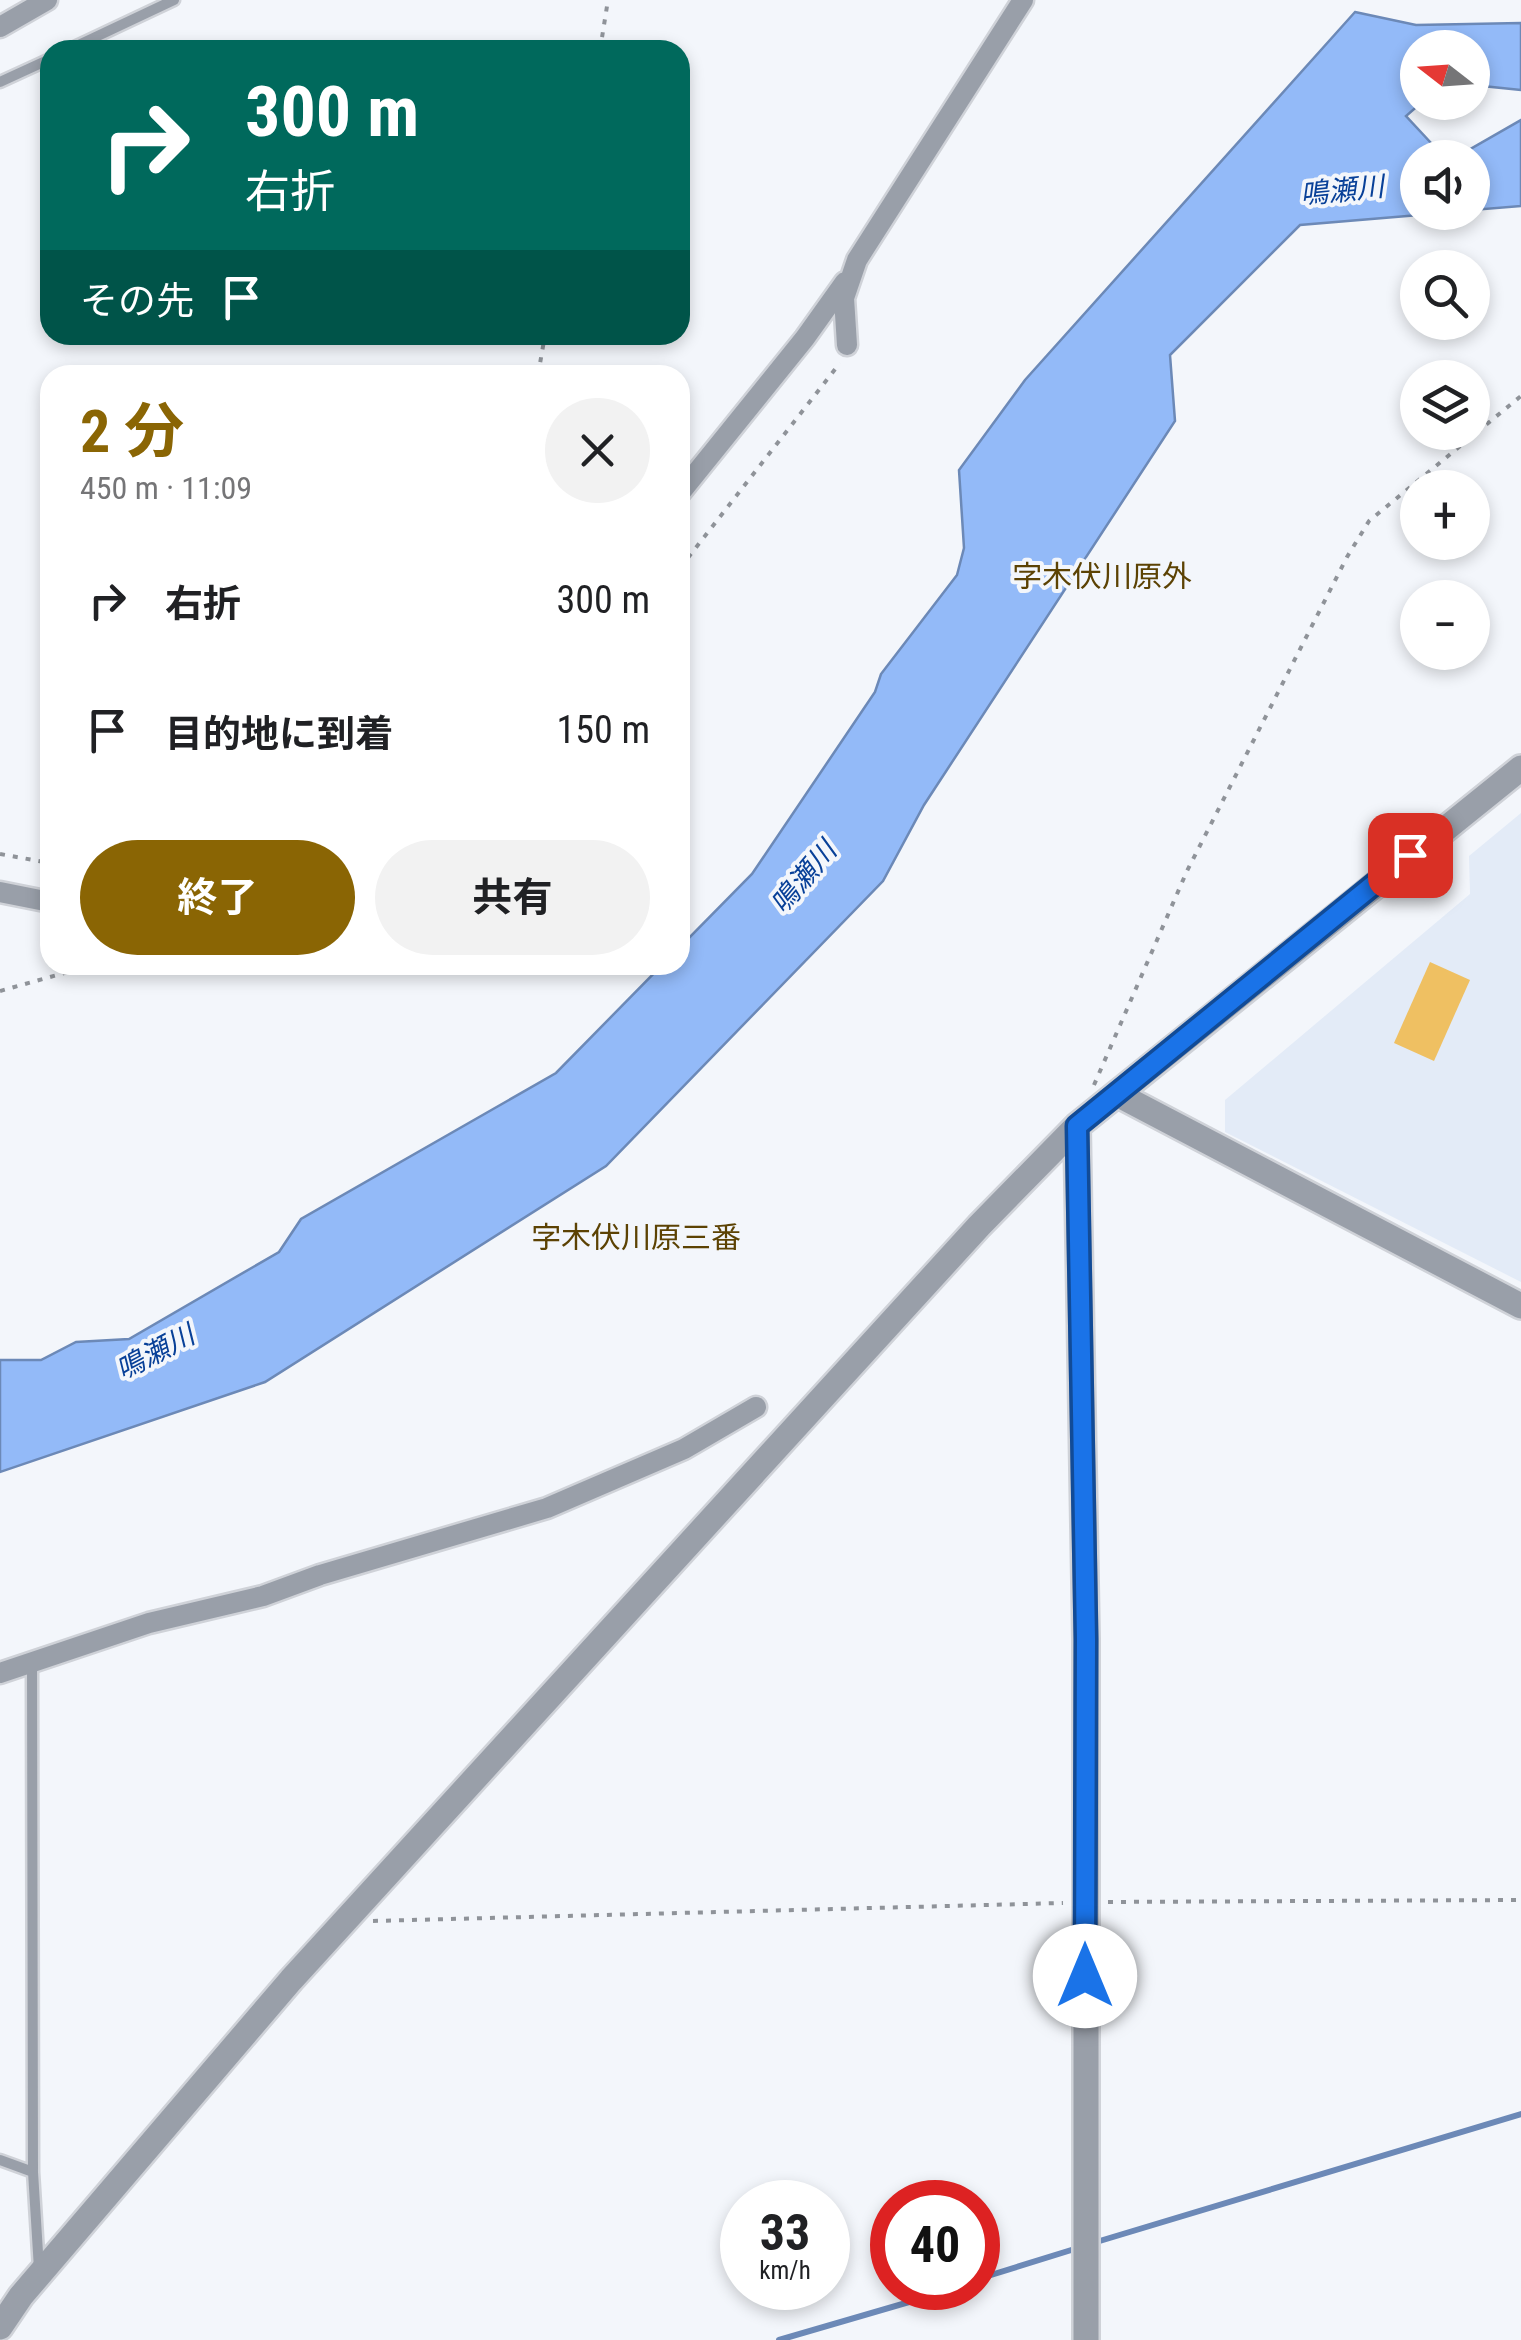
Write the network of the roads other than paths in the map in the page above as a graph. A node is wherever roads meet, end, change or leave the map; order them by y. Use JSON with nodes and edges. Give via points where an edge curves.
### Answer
{"nodes":[{"id":1,"x":48,"y":0,"type":"edge"},
{"id":2,"x":174,"y":0,"type":"edge"},
{"id":3,"x":1022,"y":0,"type":"edge"},
{"id":4,"x":0,"y":26,"type":"edge"},
{"id":5,"x":89,"y":40,"type":"edge"},
{"id":6,"x":40,"y":63,"type":"edge"},
{"id":7,"x":0,"y":82,"type":"edge"},
{"id":8,"x":847,"y":280,"type":"junction"},
{"id":9,"x":847,"y":345,"type":"road end"},
{"id":10,"x":690,"y":481,"type":"edge"},
{"id":11,"x":1521,"y":768,"type":"edge"},
{"id":12,"x":0,"y":892,"type":"edge"},
{"id":13,"x":40,"y":900,"type":"edge"},
{"id":14,"x":1104,"y":1092,"type":"junction"},
{"id":15,"x":1077,"y":1126,"type":"junction"},
{"id":16,"x":1521,"y":1306,"type":"edge"},
{"id":17,"x":756,"y":1408,"type":"dead end"},
{"id":18,"x":32,"y":1659,"type":"junction"},
{"id":19,"x":0,"y":1673,"type":"edge"},
{"id":20,"x":0,"y":2160,"type":"edge"},
{"id":21,"x":33,"y":2172,"type":"junction"},
{"id":22,"x":39,"y":2275,"type":"junction"},
{"id":23,"x":0,"y":2328,"type":"edge"},
{"id":24,"x":1086,"y":2340,"type":"edge"}],
"edges":[{"from":1,"to":4,"type":"street"},
{"from":2,"to":5,"type":"lane"},
{"from":3,"to":8,"type":"street"},
{"from":6,"to":7,"type":"lane"},
{"from":8,"to":9,"type":"street"},
{"from":8,"to":10,"type":"street"},
{"from":11,"to":14,"type":"street"},
{"from":12,"to":13,"type":"street"},
{"from":14,"to":15,"type":"street"},
{"from":14,"to":16,"type":"street"},
{"from":15,"to":22,"type":"street","via":[[330,1937]]},
{"from":15,"to":24,"type":"street","via":[[1086,1639]]},
{"from":17,"to":18,"type":"street","via":[[684,1449],[547,1508]]},
{"from":18,"to":19,"type":"street"},
{"from":18,"to":21,"type":"lane"},
{"from":20,"to":21,"type":"lane"},
{"from":21,"to":22,"type":"lane"},
{"from":22,"to":23,"type":"street"}]}
